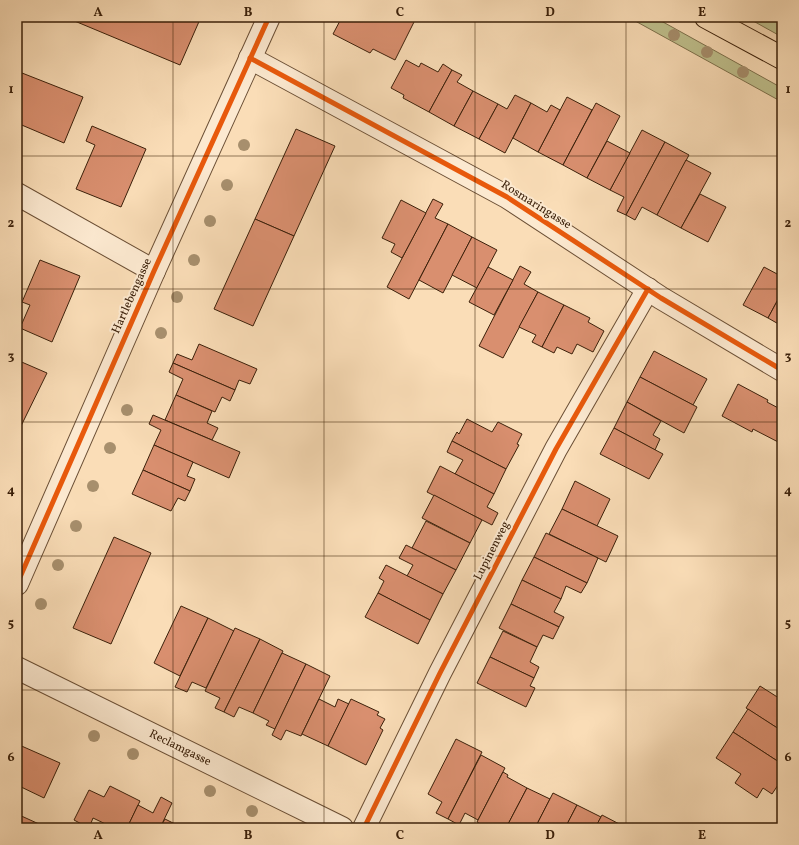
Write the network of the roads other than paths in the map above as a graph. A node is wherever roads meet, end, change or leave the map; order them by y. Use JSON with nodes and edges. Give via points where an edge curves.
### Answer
{"nodes":[{"id":1,"x":268,"y":17,"type":"edge"},
{"id":2,"x":706,"y":17,"type":"edge"},
{"id":3,"x":250,"y":58,"type":"junction"},
{"id":4,"x":782,"y":58,"type":"edge"},
{"id":5,"x":17,"y":194,"type":"edge"},
{"id":6,"x":154,"y":271,"type":"junction"},
{"id":7,"x":648,"y":289,"type":"junction"},
{"id":8,"x":782,"y":370,"type":"edge"},
{"id":9,"x":17,"y":584,"type":"edge"},
{"id":10,"x":17,"y":668,"type":"edge"},
{"id":11,"x":342,"y":828,"type":"edge"},
{"id":12,"x":364,"y":828,"type":"edge"}],
"edges":[{"from":1,"to":3,"type":"street","name":"Hartlebengasse"},
{"from":2,"to":4,"type":"main road"},
{"from":3,"to":6,"type":"street","name":"Hartlebengasse"},
{"from":3,"to":7,"type":"street","name":"Rosmaringasse","via":[[506,197]]},
{"from":5,"to":6,"type":"street"},
{"from":6,"to":9,"type":"street","name":"Hartlebengasse"},
{"from":7,"to":8,"type":"street","name":"Rosmaringasse"},
{"from":7,"to":12,"type":"street","name":"Lupinenweg","via":[[556,449],[440,673]]},
{"from":10,"to":11,"type":"street","name":"Reclamgasse"}]}
